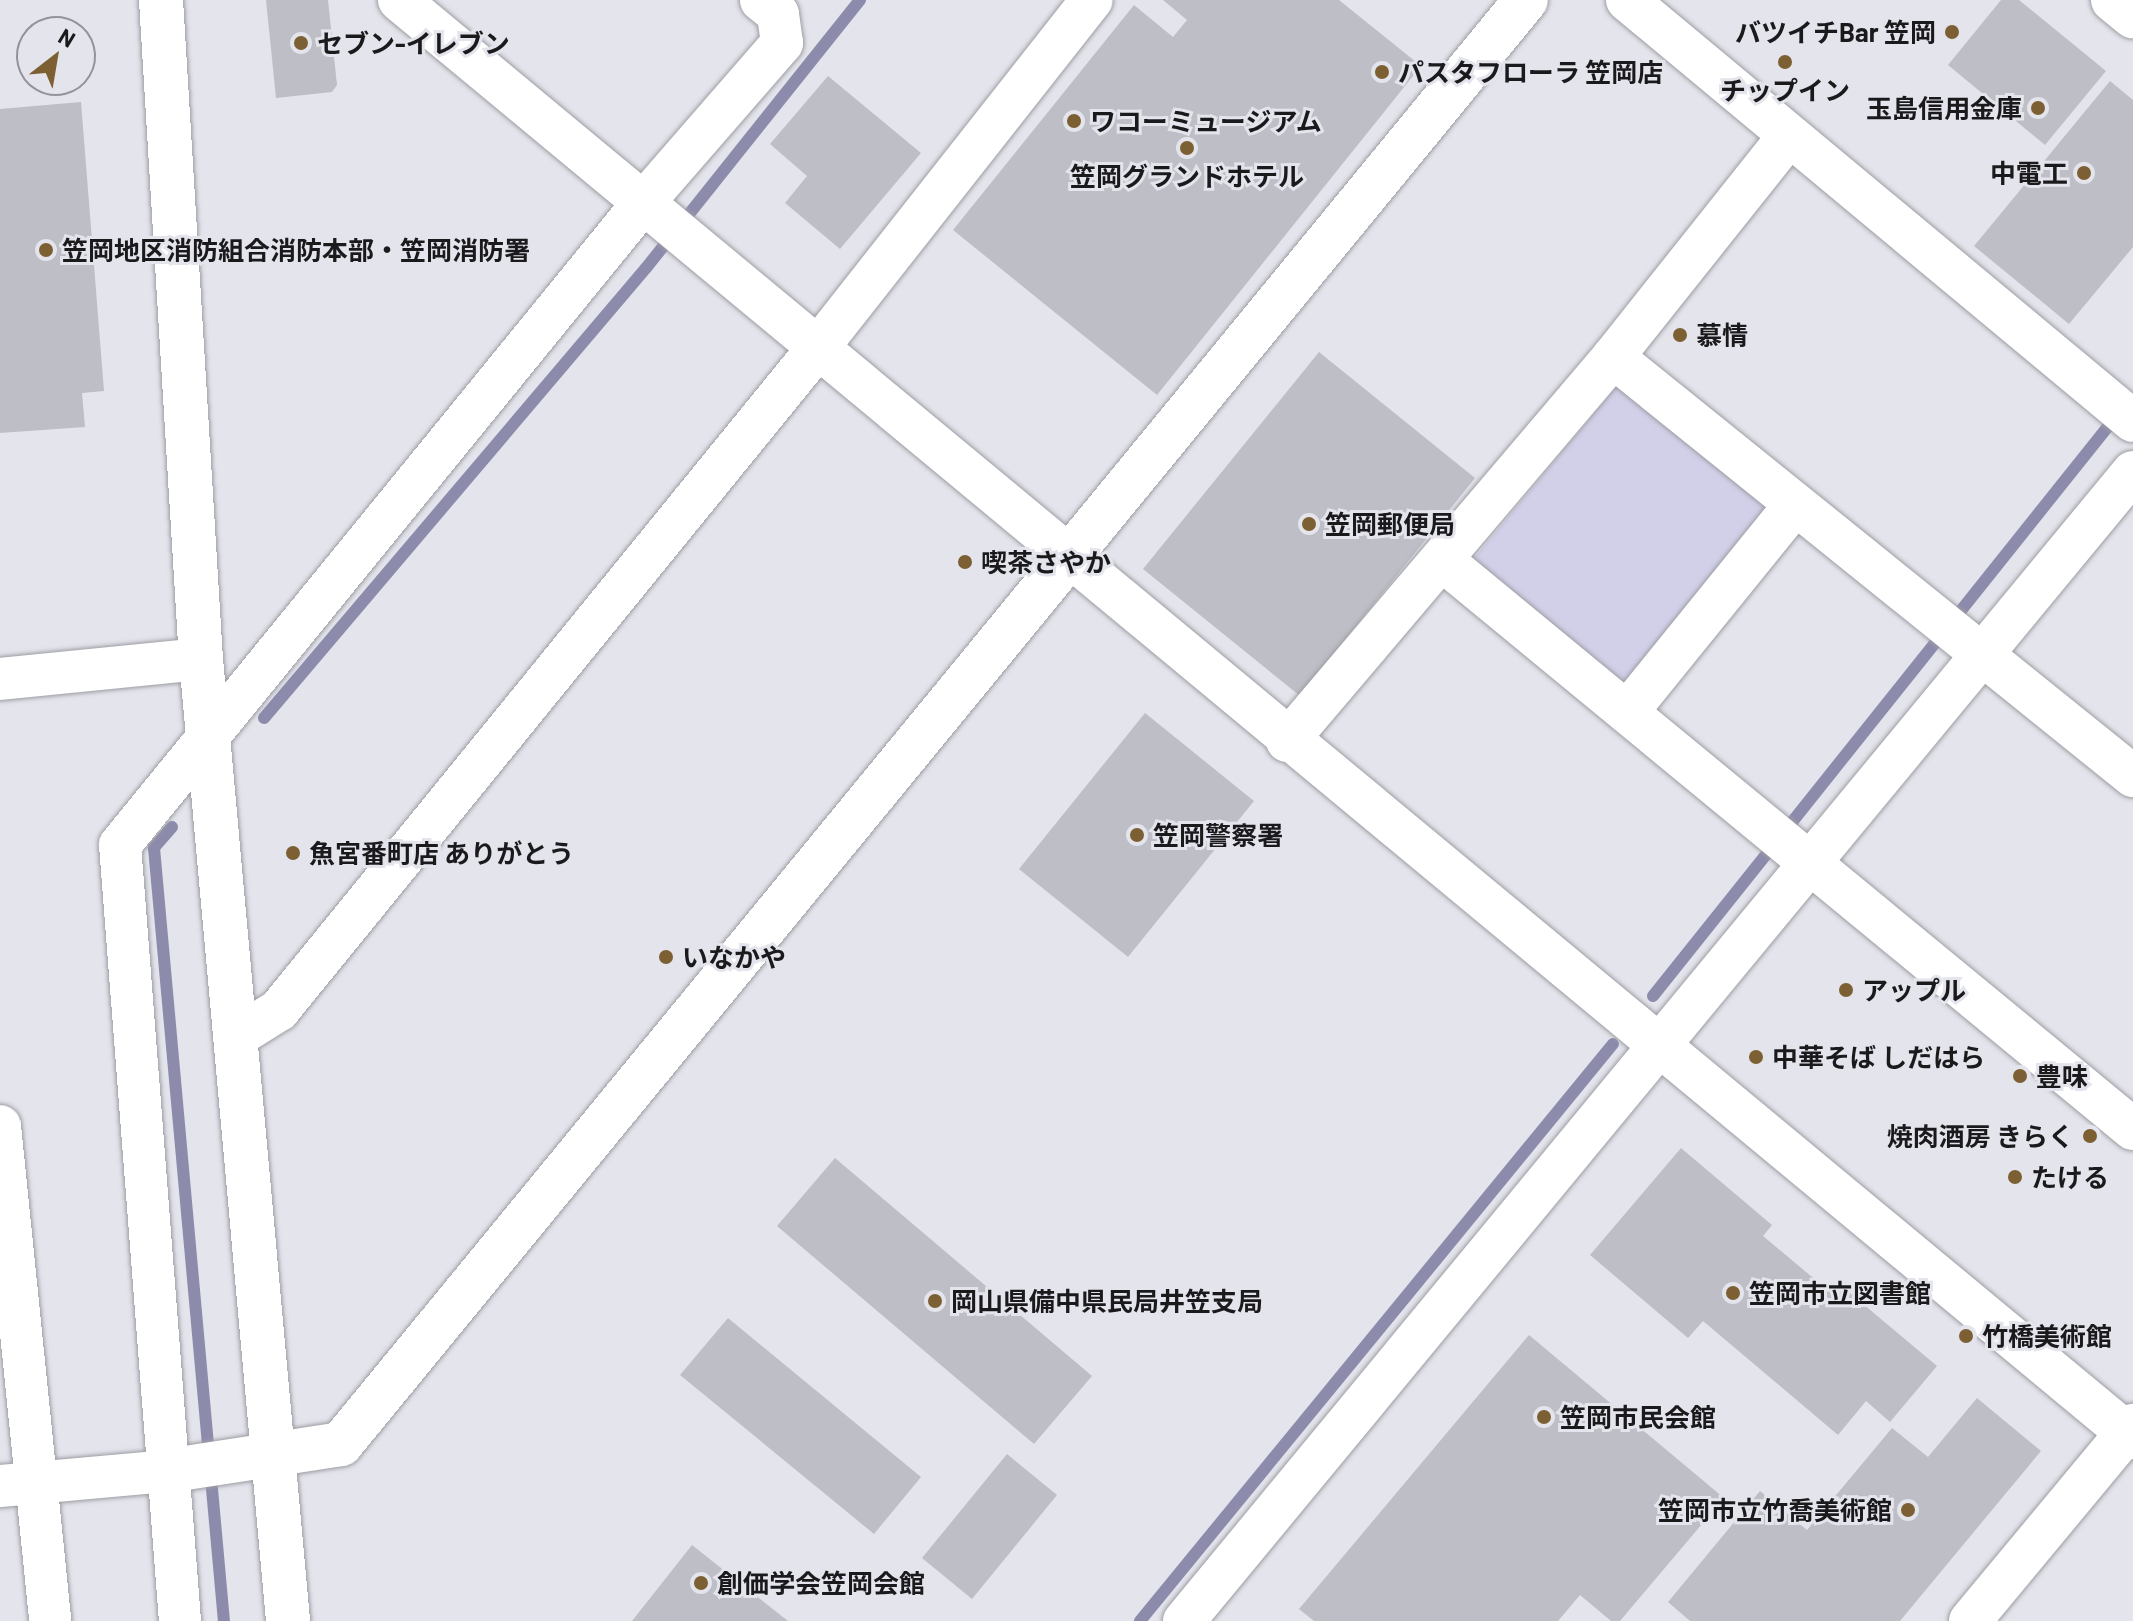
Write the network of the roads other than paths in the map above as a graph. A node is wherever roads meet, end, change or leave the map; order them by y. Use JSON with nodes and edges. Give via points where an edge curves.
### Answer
{"nodes":[{"id":1,"x":161,"y":0,"type":"edge"},
{"id":2,"x":399,"y":0,"type":"edge"},
{"id":3,"x":761,"y":0,"type":"edge"},
{"id":4,"x":1092,"y":0,"type":"edge"},
{"id":5,"x":1526,"y":0,"type":"edge"},
{"id":6,"x":1627,"y":0,"type":"edge"},
{"id":7,"x":2113,"y":0,"type":"edge"},
{"id":8,"x":2133,"y":16,"type":"edge"},
{"id":9,"x":1788,"y":137,"type":"junction"},
{"id":10,"x":664,"y":222,"type":"junction"},
{"id":11,"x":817,"y":349,"type":"junction"},
{"id":12,"x":1613,"y":357,"type":"junction"},
{"id":13,"x":2120,"y":411,"type":"edge"},
{"id":14,"x":2133,"y":472,"type":"edge"},
{"id":15,"x":1795,"y":505,"type":"junction"},
{"id":16,"x":1442,"y":560,"type":"junction"},
{"id":17,"x":1069,"y":562,"type":"junction"},
{"id":18,"x":1957,"y":631,"type":"junction"},
{"id":19,"x":201,"y":659,"type":"junction"},
{"id":20,"x":0,"y":679,"type":"edge"},
{"id":21,"x":1628,"y":711,"type":"junction"},
{"id":22,"x":207,"y":732,"type":"junction"},
{"id":23,"x":1287,"y":741,"type":"junction"},
{"id":24,"x":2133,"y":776,"type":"edge"},
{"id":25,"x":1790,"y":844,"type":"junction"},
{"id":26,"x":239,"y":1035,"type":"junction"},
{"id":27,"x":1657,"y":1042,"type":"junction"},
{"id":28,"x":0,"y":1126,"type":"edge"},
{"id":29,"x":2133,"y":1129,"type":"edge"},
{"id":30,"x":2131,"y":1432,"type":"edge"},
{"id":31,"x":276,"y":1458,"type":"junction"},
{"id":32,"x":193,"y":1468,"type":"junction"},
{"id":33,"x":18,"y":1484,"type":"edge"},
{"id":34,"x":50,"y":1621,"type":"edge"},
{"id":35,"x":180,"y":1621,"type":"edge"},
{"id":36,"x":288,"y":1621,"type":"edge"},
{"id":37,"x":1184,"y":1621,"type":"edge"},
{"id":38,"x":1970,"y":1621,"type":"edge"}],
"edges":[{"from":1,"to":19,"type":"main road"},
{"from":2,"to":10,"type":"street"},
{"from":3,"to":10,"type":"street","via":[[778,14],[782,43]]},
{"from":4,"to":11,"type":"street"},
{"from":5,"to":17,"type":"main road"},
{"from":6,"to":9,"type":"street"},
{"from":7,"to":8,"type":"main road"},
{"from":9,"to":12,"type":"street"},
{"from":9,"to":13,"type":"street"},
{"from":10,"to":11,"type":"street"},
{"from":10,"to":22,"type":"street"},
{"from":11,"to":17,"type":"street"},
{"from":11,"to":26,"type":"street","via":[[279,1010]]},
{"from":12,"to":15,"type":"street"},
{"from":12,"to":16,"type":"street"},
{"from":14,"to":18,"type":"street"},
{"from":15,"to":18,"type":"street"},
{"from":15,"to":21,"type":"street"},
{"from":16,"to":21,"type":"street"},
{"from":16,"to":23,"type":"street"},
{"from":17,"to":23,"type":"street"},
{"from":17,"to":31,"type":"main road","via":[[341,1444]]},
{"from":18,"to":24,"type":"street"},
{"from":18,"to":25,"type":"street"},
{"from":19,"to":20,"type":"street"},
{"from":19,"to":22,"type":"main road"},
{"from":21,"to":25,"type":"street"},
{"from":22,"to":26,"type":"main road"},
{"from":22,"to":32,"type":"street","via":[[120,845]]},
{"from":23,"to":27,"type":"street"},
{"from":25,"to":27,"type":"street"},
{"from":25,"to":29,"type":"street"},
{"from":26,"to":31,"type":"main road"},
{"from":27,"to":30,"type":"street"},
{"from":27,"to":37,"type":"street"},
{"from":28,"to":33,"type":"street"},
{"from":30,"to":38,"type":"street"},
{"from":31,"to":32,"type":"main road"},
{"from":31,"to":36,"type":"main road"},
{"from":32,"to":33,"type":"street"},
{"from":32,"to":35,"type":"street"},
{"from":33,"to":34,"type":"street"}]}
